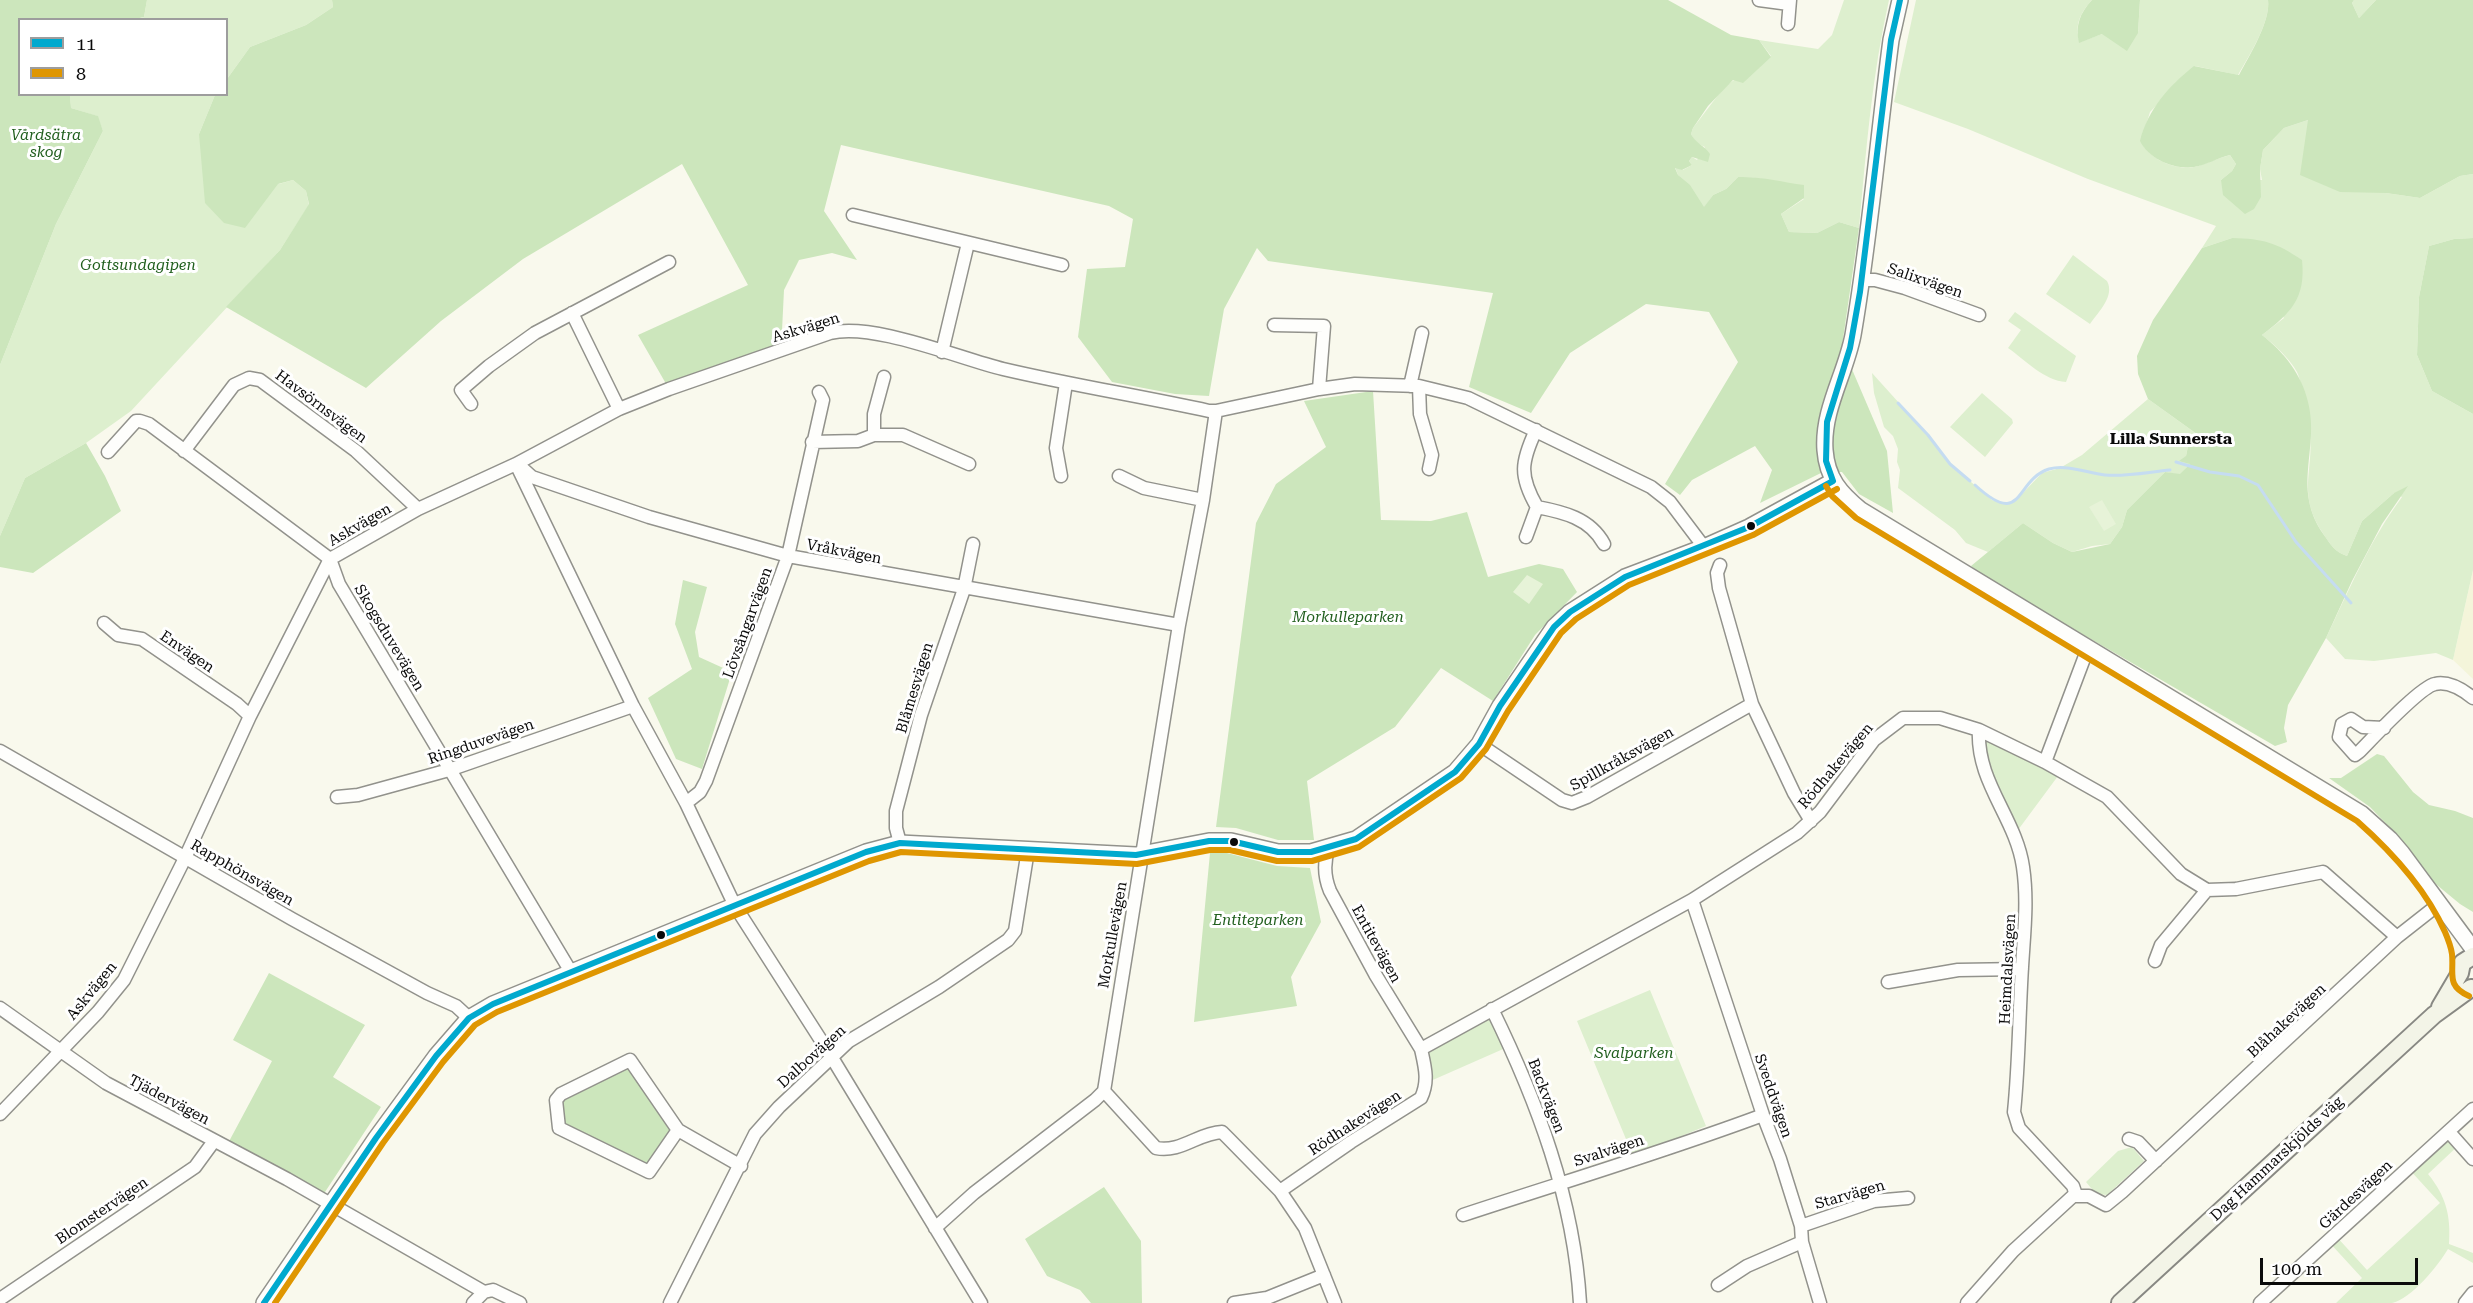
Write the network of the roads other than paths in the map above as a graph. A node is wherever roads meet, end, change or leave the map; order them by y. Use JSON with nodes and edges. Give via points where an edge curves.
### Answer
{"nodes":[{"id":1,"x":1759,"y":0,"type":"edge"},
{"id":2,"x":1900,"y":0,"type":"edge"},
{"id":3,"x":1790,"y":2,"type":"edge"},
{"id":4,"x":1788,"y":24,"type":"dead end"},
{"id":5,"x":853,"y":215,"type":"dead end"},
{"id":6,"x":968,"y":243,"type":"junction"},
{"id":7,"x":669,"y":262,"type":"dead end"},
{"id":8,"x":1062,"y":265,"type":"dead end"},
{"id":9,"x":1862,"y":280,"type":"junction"},
{"id":10,"x":572,"y":314,"type":"junction"},
{"id":11,"x":1978,"y":315,"type":"dead end"},
{"id":12,"x":1274,"y":325,"type":"dead end"},
{"id":13,"x":1422,"y":333,"type":"dead end"},
{"id":14,"x":942,"y":351,"type":"junction"},
{"id":15,"x":884,"y":377,"type":"dead end"},
{"id":16,"x":1066,"y":383,"type":"junction"},
{"id":17,"x":1415,"y":386,"type":"junction"},
{"id":18,"x":1319,"y":389,"type":"junction"},
{"id":19,"x":819,"y":392,"type":"dead end"},
{"id":20,"x":471,"y":404,"type":"dead end"},
{"id":21,"x":619,"y":409,"type":"junction"},
{"id":22,"x":1216,"y":411,"type":"junction"},
{"id":23,"x":1536,"y":430,"type":"junction"},
{"id":24,"x":874,"y":435,"type":"junction"},
{"id":25,"x":812,"y":442,"type":"junction"},
{"id":26,"x":184,"y":451,"type":"junction"},
{"id":27,"x":108,"y":452,"type":"dead end"},
{"id":28,"x":516,"y":464,"type":"junction"},
{"id":29,"x":969,"y":464,"type":"dead end"},
{"id":30,"x":1429,"y":469,"type":"dead end"},
{"id":31,"x":1061,"y":476,"type":"dead end"},
{"id":32,"x":1119,"y":476,"type":"dead end"},
{"id":33,"x":1833,"y":481,"type":"junction"},
{"id":34,"x":1203,"y":500,"type":"junction"},
{"id":35,"x":1537,"y":507,"type":"junction"},
{"id":36,"x":418,"y":509,"type":"junction"},
{"id":37,"x":1526,"y":537,"type":"dead end"},
{"id":38,"x":973,"y":544,"type":"dead end"},
{"id":39,"x":1604,"y":544,"type":"dead end"},
{"id":40,"x":1704,"y":547,"type":"junction"},
{"id":41,"x":788,"y":556,"type":"junction"},
{"id":42,"x":330,"y":559,"type":"junction"},
{"id":43,"x":1720,"y":565,"type":"dead end"},
{"id":44,"x":963,"y":589,"type":"junction"},
{"id":45,"x":104,"y":623,"type":"dead end"},
{"id":46,"x":1179,"y":625,"type":"junction"},
{"id":47,"x":2088,"y":648,"type":"junction"},
{"id":48,"x":2473,"y":698,"type":"edge"},
{"id":49,"x":1752,"y":704,"type":"junction"},
{"id":50,"x":633,"y":706,"type":"junction"},
{"id":51,"x":250,"y":716,"type":"junction"},
{"id":52,"x":2384,"y":728,"type":"dead end"},
{"id":53,"x":1979,"y":730,"type":"junction"},
{"id":54,"x":1479,"y":744,"type":"junction"},
{"id":55,"x":0,"y":751,"type":"edge"},
{"id":56,"x":2045,"y":762,"type":"junction"},
{"id":57,"x":449,"y":770,"type":"junction"},
{"id":58,"x":337,"y":797,"type":"dead end"},
{"id":59,"x":686,"y":803,"type":"junction"},
{"id":60,"x":1811,"y":821,"type":"junction"},
{"id":61,"x":900,"y":843,"type":"junction"},
{"id":62,"x":1329,"y":848,"type":"junction"},
{"id":63,"x":1028,"y":850,"type":"junction"},
{"id":64,"x":1143,"y":853,"type":"junction"},
{"id":65,"x":185,"y":858,"type":"junction"},
{"id":66,"x":2208,"y":890,"type":"junction"},
{"id":67,"x":1692,"y":900,"type":"junction"},
{"id":68,"x":735,"y":906,"type":"junction"},
{"id":69,"x":2442,"y":908,"type":"junction"},
{"id":70,"x":2397,"y":937,"type":"junction"},
{"id":71,"x":2473,"y":949,"type":"edge"},
{"id":72,"x":2155,"y":961,"type":"dead end"},
{"id":73,"x":2465,"y":964,"type":"edge"},
{"id":74,"x":2022,"y":969,"type":"junction"},
{"id":75,"x":571,"y":972,"type":"junction"},
{"id":76,"x":1888,"y":982,"type":"dead end"},
{"id":77,"x":2472,"y":988,"type":"edge"},
{"id":78,"x":0,"y":1008,"type":"edge"},
{"id":79,"x":1492,"y":1009,"type":"junction"},
{"id":80,"x":2434,"y":1015,"type":"junction"},
{"id":81,"x":469,"y":1018,"type":"junction"},
{"id":82,"x":1421,"y":1049,"type":"junction"},
{"id":83,"x":59,"y":1050,"type":"junction"},
{"id":84,"x":831,"y":1056,"type":"junction"},
{"id":85,"x":1104,"y":1091,"type":"junction"},
{"id":86,"x":2473,"y":1109,"type":"edge"},
{"id":87,"x":0,"y":1114,"type":"edge"},
{"id":88,"x":1763,"y":1115,"type":"junction"},
{"id":89,"x":678,"y":1130,"type":"junction"},
{"id":90,"x":2450,"y":1132,"type":"junction"},
{"id":91,"x":2129,"y":1139,"type":"dead end"},
{"id":92,"x":214,"y":1141,"type":"junction"},
{"id":93,"x":2473,"y":1159,"type":"edge"},
{"id":94,"x":2156,"y":1161,"type":"junction"},
{"id":95,"x":741,"y":1166,"type":"junction"},
{"id":96,"x":1561,"y":1182,"type":"junction"},
{"id":97,"x":1280,"y":1191,"type":"junction"},
{"id":98,"x":2073,"y":1196,"type":"junction"},
{"id":99,"x":1908,"y":1198,"type":"dead end"},
{"id":100,"x":330,"y":1205,"type":"junction"},
{"id":101,"x":1463,"y":1215,"type":"dead end"},
{"id":102,"x":1802,"y":1226,"type":"junction"},
{"id":103,"x":935,"y":1228,"type":"junction"},
{"id":104,"x":1802,"y":1242,"type":"junction"},
{"id":105,"x":1324,"y":1275,"type":"junction"},
{"id":106,"x":1718,"y":1285,"type":"dead end"},
{"id":107,"x":484,"y":1292,"type":"junction"},
{"id":108,"x":2473,"y":1293,"type":"edge"},
{"id":109,"x":0,"y":1299,"type":"edge"},
{"id":110,"x":264,"y":1303,"type":"edge"},
{"id":111,"x":473,"y":1303,"type":"edge"},
{"id":112,"x":520,"y":1303,"type":"edge"},
{"id":113,"x":670,"y":1303,"type":"edge"},
{"id":114,"x":981,"y":1303,"type":"edge"},
{"id":115,"x":1234,"y":1303,"type":"edge"},
{"id":116,"x":1335,"y":1303,"type":"edge"},
{"id":117,"x":1580,"y":1303,"type":"edge"},
{"id":118,"x":1820,"y":1303,"type":"edge"},
{"id":119,"x":1966,"y":1303,"type":"edge"},
{"id":120,"x":2120,"y":1303,"type":"edge"},
{"id":121,"x":2260,"y":1303,"type":"edge"},
{"id":122,"x":2465,"y":1303,"type":"edge"}],
"edges":[{"from":1,"to":3,"type":"street"},
{"from":2,"to":9,"type":"street","via":[[1891,40]]},
{"from":3,"to":4,"type":"street"},
{"from":5,"to":6,"type":"street"},
{"from":6,"to":8,"type":"street"},
{"from":6,"to":14,"type":"street"},
{"from":7,"to":10,"type":"street"},
{"from":9,"to":11,"type":"street","name":"Salixvägen","via":[[1905,288]]},
{"from":9,"to":33,"type":"street","via":[[1850,348],[1827,423],[1826,461]]},
{"from":10,"to":20,"type":"street","via":[[535,333],[461,390]]},
{"from":10,"to":21,"type":"street"},
{"from":12,"to":18,"type":"street","via":[[1324,326]]},
{"from":13,"to":17,"type":"street"},
{"from":14,"to":16,"type":"street","name":"Askvägen"},
{"from":14,"to":21,"type":"street","name":"Askvägen","via":[[884,335],[839,331],[669,388]]},
{"from":15,"to":24,"type":"street","via":[[874,414]]},
{"from":16,"to":22,"type":"street","name":"Askvägen"},
{"from":16,"to":31,"type":"street","via":[[1056,448]]},
{"from":17,"to":18,"type":"street","via":[[1355,384]]},
{"from":17,"to":23,"type":"street","via":[[1468,398]]},
{"from":17,"to":30,"type":"street","via":[[1432,455]]},
{"from":18,"to":22,"type":"street"},
{"from":19,"to":25,"type":"street","name":"Lövsångarvägen","via":[[823,400]]},
{"from":21,"to":28,"type":"street","name":"Askvägen"},
{"from":22,"to":34,"type":"street","name":"Morkullevägen"},
{"from":23,"to":35,"type":"street","via":[[1526,451],[1522,474]]},
{"from":23,"to":40,"type":"street","via":[[1651,488],[1670,502]]},
{"from":24,"to":25,"type":"street","via":[[858,441]]},
{"from":24,"to":29,"type":"street","via":[[903,435]]},
{"from":25,"to":41,"type":"street","name":"Lövsångarvägen"},
{"from":26,"to":27,"type":"street","via":[[140,421],[130,425]]},
{"from":26,"to":36,"type":"street","name":"Havsörnsvägen","via":[[234,385],[249,378],[260,380],[357,451]]},
{"from":26,"to":42,"type":"street"},
{"from":28,"to":36,"type":"street","name":"Askvägen"},
{"from":28,"to":41,"type":"street","name":"Vråkvägen","via":[[532,477],[649,517]]},
{"from":28,"to":50,"type":"street"},
{"from":32,"to":34,"type":"street","via":[[1144,488]]},
{"from":33,"to":40,"type":"street"},
{"from":33,"to":47,"type":"street","via":[[1861,510]]},
{"from":34,"to":46,"type":"street","name":"Morkullevägen"},
{"from":35,"to":37,"type":"street"},
{"from":35,"to":39,"type":"street","via":[[1565,513],[1597,531]]},
{"from":36,"to":42,"type":"street","name":"Askvägen"},
{"from":38,"to":44,"type":"street","name":"Blåmesvägen"},
{"from":40,"to":54,"type":"street","via":[[1625,577],[1570,612],[1538,650]]},
{"from":41,"to":44,"type":"street","name":"Vråkvägen"},
{"from":41,"to":59,"type":"street","name":"Lövsångarvägen","via":[[706,781]]},
{"from":42,"to":51,"type":"street","name":"Askvägen"},
{"from":42,"to":57,"type":"street","name":"Skogsduvevägen","via":[[339,584]]},
{"from":43,"to":49,"type":"street","via":[[1719,588]]},
{"from":44,"to":46,"type":"street","name":"Vråkvägen"},
{"from":44,"to":61,"type":"street","name":"Blåmesvägen","via":[[921,715],[896,811]]},
{"from":45,"to":51,"type":"street","name":"Envägen","via":[[118,635],[142,639]]},
{"from":46,"to":64,"type":"street","name":"Morkullevägen"},
{"from":47,"to":56,"type":"street"},
{"from":47,"to":69,"type":"street","via":[[2362,814],[2390,839]]},
{"from":48,"to":52,"type":"street","via":[[2459,688],[2433,684]]},
{"from":49,"to":54,"type":"street","name":"Spillkråksvägen","via":[[1572,803]]},
{"from":49,"to":60,"type":"street"},
{"from":50,"to":57,"type":"street","name":"Ringduvevägen"},
{"from":50,"to":59,"type":"street"},
{"from":51,"to":65,"type":"street","name":"Askvägen"},
{"from":53,"to":56,"type":"street","name":"Rödhakevägen"},
{"from":53,"to":60,"type":"street","name":"Rödhakevägen","via":[[1940,718],[1903,718],[1874,740]]},
{"from":53,"to":74,"type":"street","name":"Heimdalsvägen","via":[[1978,749],[1983,766],[2023,865],[2027,908]]},
{"from":54,"to":62,"type":"street","via":[[1445,781],[1370,831]]},
{"from":55,"to":65,"type":"street","name":"Rapphönsvägen"},
{"from":56,"to":66,"type":"street","name":"Rödhakevägen","via":[[2107,797],[2181,874]]},
{"from":57,"to":58,"type":"street","name":"Ringduvevägen"},
{"from":57,"to":75,"type":"street","name":"Skogsduvevägen"},
{"from":59,"to":68,"type":"street"},
{"from":60,"to":67,"type":"street","name":"Rödhakevägen"},
{"from":61,"to":63,"type":"street"},
{"from":61,"to":68,"type":"street","via":[[866,852]]},
{"from":62,"to":64,"type":"street","via":[[1278,852],[1231,841],[1209,841]]},
{"from":62,"to":82,"type":"street","name":"Entitevägen","via":[[1324,867],[1330,891]]},
{"from":63,"to":64,"type":"street"},
{"from":63,"to":84,"type":"street","name":"Dalbovägen","via":[[1015,931],[1008,940]]},
{"from":64,"to":85,"type":"street","name":"Morkullevägen"},
{"from":65,"to":81,"type":"street","name":"Rapphönsvägen","via":[[456,1006]]},
{"from":65,"to":83,"type":"street","name":"Askvägen","via":[[124,980]]},
{"from":66,"to":70,"type":"street","via":[[2236,890],[2323,872]]},
{"from":66,"to":72,"type":"street","via":[[2161,945]]},
{"from":67,"to":79,"type":"street","name":"Rödhakevägen"},
{"from":67,"to":88,"type":"street","name":"Sveddvägen"},
{"from":68,"to":75,"type":"street"},
{"from":68,"to":84,"type":"street"},
{"from":69,"to":70,"type":"street","name":"Blåhakevägen"},
{"from":69,"to":71,"type":"street"},
{"from":69,"to":73,"type":"street"},
{"from":70,"to":94,"type":"street","name":"Blåhakevägen"},
{"from":73,"to":77,"type":"main road","name":"Dag Hammarskjölds väg","via":[[2463,982]]},
{"from":73,"to":80,"type":"main road","name":"Dag Hammarskjölds väg"},
{"from":74,"to":76,"type":"street","via":[[1958,970]]},
{"from":74,"to":98,"type":"street","name":"Heimdalsvägen","via":[[2015,1120],[2073,1186]]},
{"from":75,"to":81,"type":"street"},
{"from":77,"to":80,"type":"main road","name":"Dag Hammarskjölds väg"},
{"from":78,"to":83,"type":"street","name":"Tjädervägen"},
{"from":79,"to":82,"type":"street","name":"Rödhakevägen"},
{"from":79,"to":96,"type":"street","name":"Backvägen","via":[[1529,1088]]},
{"from":80,"to":120,"type":"main road","name":"Dag Hammarskjölds väg"},
{"from":81,"to":100,"type":"street","via":[[430,1064]]},
{"from":82,"to":97,"type":"street","name":"Rödhakevägen","via":[[1427,1078],[1421,1098]]},
{"from":83,"to":87,"type":"street","name":"Askvägen"},
{"from":83,"to":92,"type":"street","name":"Tjädervägen","via":[[106,1083]]},
{"from":84,"to":95,"type":"street","name":"Dalbovägen","via":[[755,1134]]},
{"from":84,"to":103,"type":"street"},
{"from":85,"to":97,"type":"street","via":[[1156,1148],[1177,1149],[1222,1132]]},
{"from":85,"to":103,"type":"street"},
{"from":86,"to":90,"type":"street","name":"Gärdesvägen"},
{"from":88,"to":96,"type":"street","name":"Svalvägen"},
{"from":88,"to":102,"type":"street","name":"Sveddvägen"},
{"from":89,"to":89,"type":"street","via":[[649,1172],[559,1128],[556,1100],[630,1060]]},
{"from":89,"to":95,"type":"street"},
{"from":90,"to":93,"type":"street"},
{"from":90,"to":121,"type":"street","name":"Gärdesvägen"},
{"from":91,"to":94,"type":"street","via":[[2138,1142]]},
{"from":92,"to":100,"type":"street","name":"Tjädervägen"},
{"from":92,"to":109,"type":"street","name":"Blomstervägen","via":[[195,1167]]},
{"from":94,"to":98,"type":"street","name":"Blåhakevägen","via":[[2106,1205],[2085,1195]]},
{"from":95,"to":113,"type":"street","name":"Dalbovägen"},
{"from":96,"to":101,"type":"street","name":"Svalvägen"},
{"from":96,"to":117,"type":"street","name":"Backvägen"},
{"from":97,"to":105,"type":"street","via":[[1305,1228]]},
{"from":98,"to":119,"type":"street","via":[[2013,1251]]},
{"from":99,"to":102,"type":"street","name":"Starvägen","via":[[1874,1201]]},
{"from":100,"to":107,"type":"street","name":"Tjädervägen"},
{"from":100,"to":110,"type":"street"},
{"from":102,"to":104,"type":"street","name":"Sveddvägen"},
{"from":103,"to":114,"type":"street"},
{"from":104,"to":106,"type":"street","via":[[1747,1266]]},
{"from":104,"to":118,"type":"street","name":"Sveddvägen"},
{"from":105,"to":115,"type":"street","via":[[1268,1298]]},
{"from":105,"to":116,"type":"street"},
{"from":107,"to":111,"type":"street"},
{"from":107,"to":112,"type":"street","name":"Tjädervägen","via":[[493,1290]]},
{"from":108,"to":122,"type":"street"}]}
